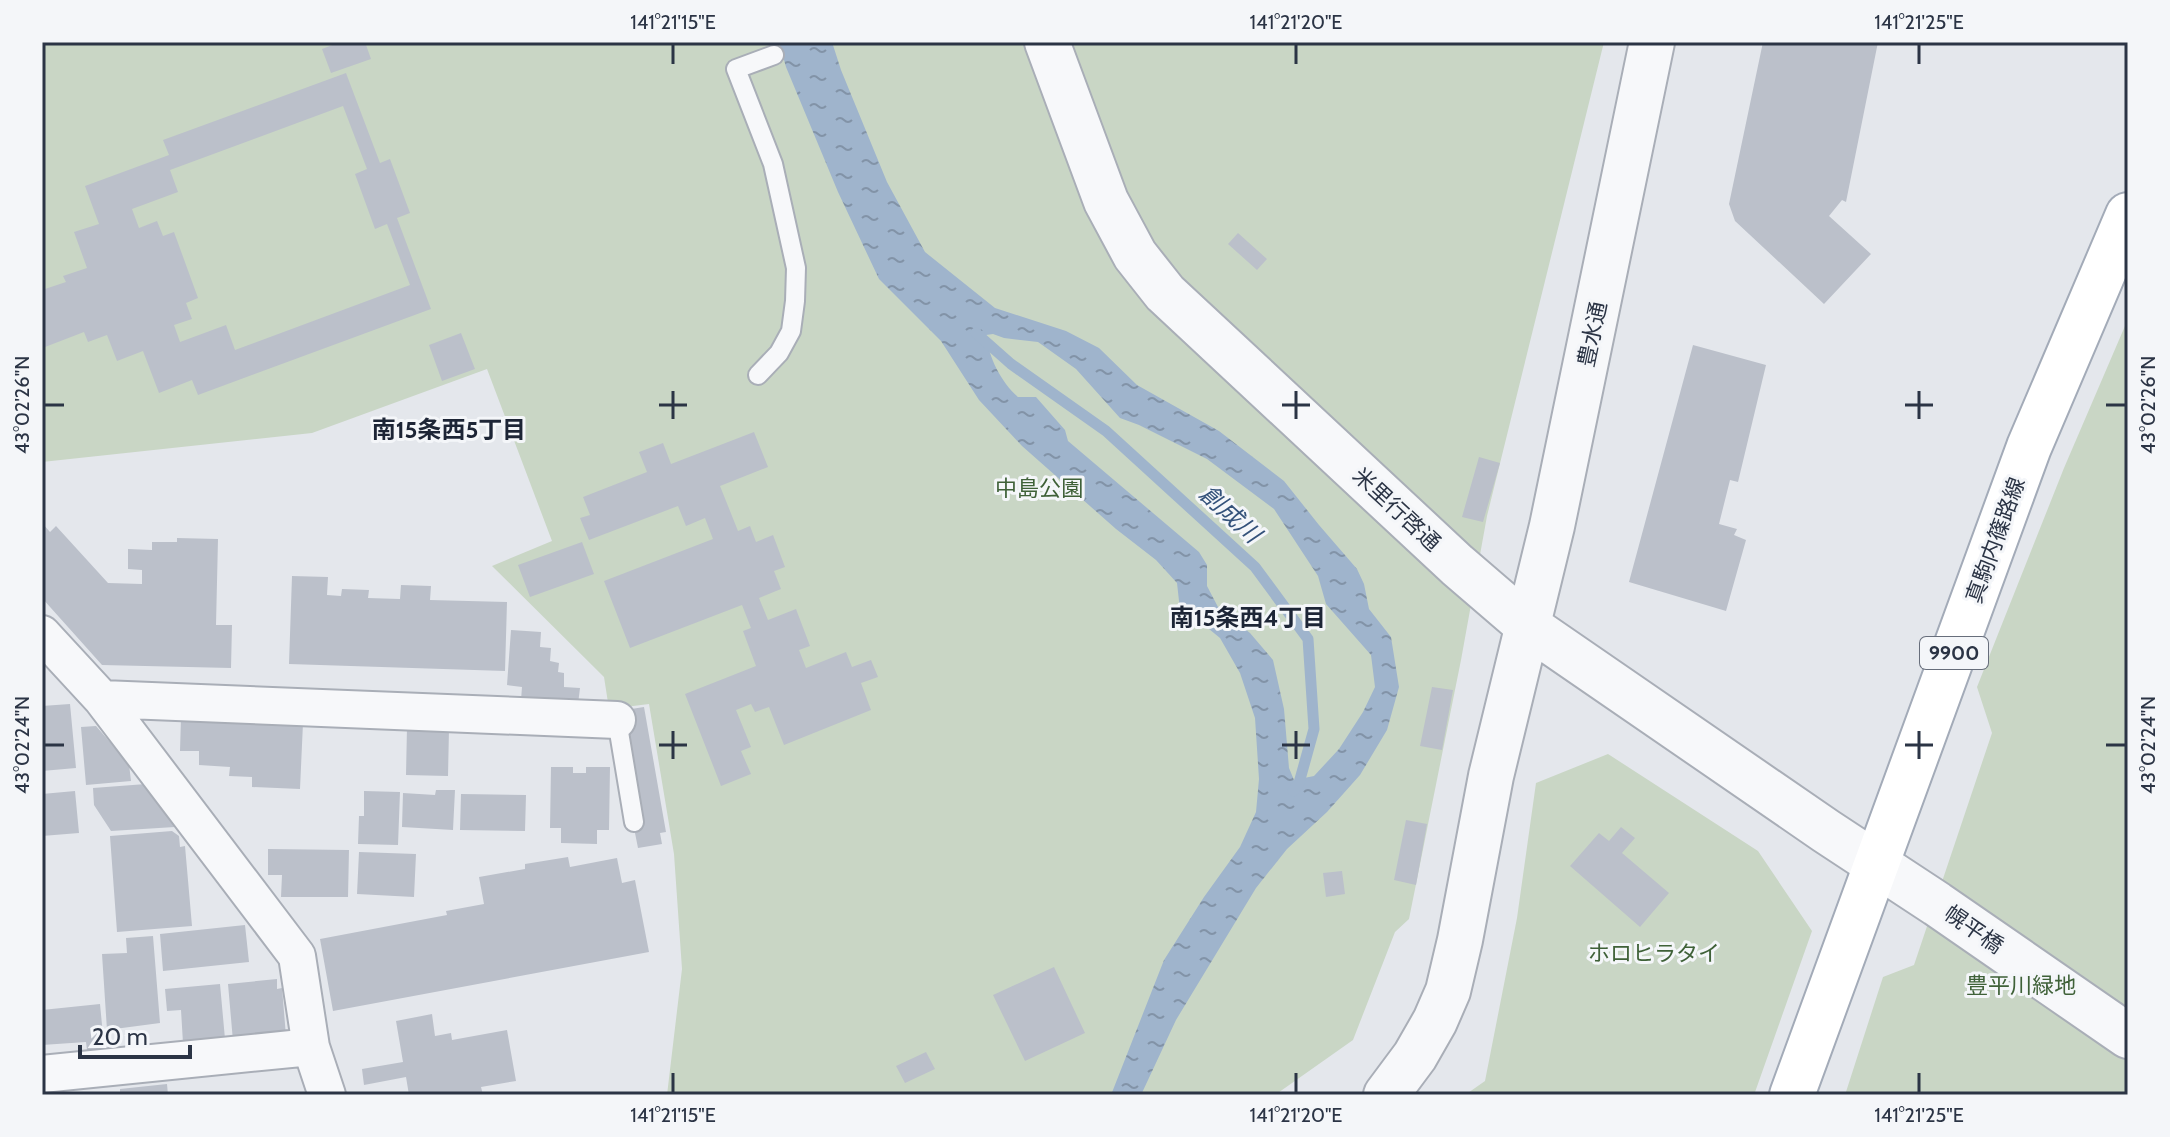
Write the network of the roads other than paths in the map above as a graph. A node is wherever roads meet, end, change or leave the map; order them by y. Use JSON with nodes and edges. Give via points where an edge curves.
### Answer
{"nodes":[{"id":1,"x":1047,"y":42,"type":"edge"},
{"id":2,"x":1652,"y":42,"type":"edge"},
{"id":3,"x":774,"y":55,"type":"dead end"},
{"id":4,"x":2128,"y":215,"type":"edge"},
{"id":5,"x":758,"y":375,"type":"dead end"},
{"id":6,"x":1528,"y":626,"type":"junction"},
{"id":7,"x":42,"y":634,"type":"edge"},
{"id":8,"x":56,"y":668,"type":"edge"},
{"id":9,"x":102,"y":699,"type":"junction"},
{"id":10,"x":617,"y":720,"type":"joint"},
{"id":11,"x":634,"y":822,"type":"dead end"},
{"id":12,"x":1875,"y":864,"type":"junction"},
{"id":13,"x":2128,"y":1036,"type":"edge"},
{"id":14,"x":311,"y":1047,"type":"junction"},
{"id":15,"x":42,"y":1074,"type":"edge"},
{"id":16,"x":327,"y":1095,"type":"edge"},
{"id":17,"x":1386,"y":1095,"type":"edge"},
{"id":18,"x":1792,"y":1095,"type":"edge"}],
"edges":[{"from":1,"to":6,"type":"street","name":"米里行啓通","via":[[1106,201],[1135,255],[1165,293]]},
{"from":2,"to":6,"type":"street","name":"豊水通"},
{"from":3,"to":5,"type":"lane","via":[[736,69],[773,164],[796,268],[791,331]]},
{"from":4,"to":12,"type":"main road","name":"真駒内篠路線","number":"9900","via":[[2029,447]]},
{"from":6,"to":12,"type":"street","name":"米里行啓通"},
{"from":6,"to":17,"type":"street","name":"豊水通","via":[[1491,776],[1448,991],[1415,1056]]},
{"from":7,"to":8,"type":"street"},
{"from":8,"to":9,"type":"street"},
{"from":9,"to":10,"type":"street"},
{"from":9,"to":14,"type":"street","via":[[297,956]]},
{"from":10,"to":11,"type":"lane"},
{"from":12,"to":13,"type":"street","name":"幌平橋"},
{"from":12,"to":18,"type":"main road","name":"真駒内篠路線","number":"9900"},
{"from":14,"to":15,"type":"street"},
{"from":14,"to":16,"type":"street"}]}
